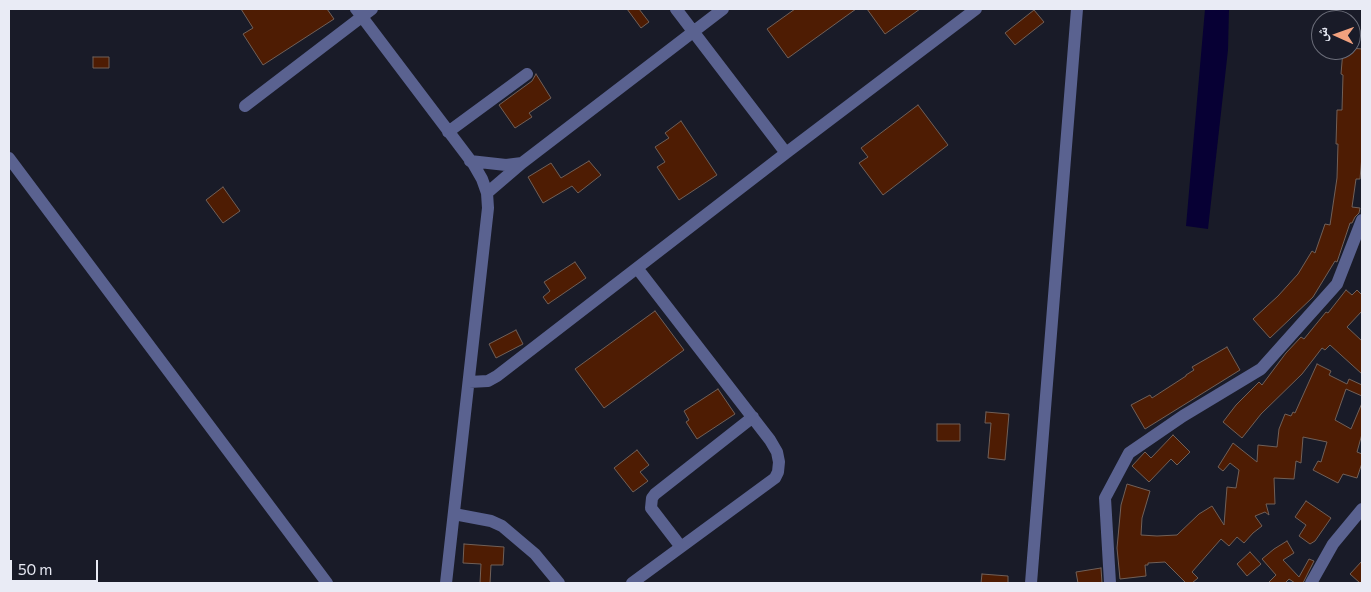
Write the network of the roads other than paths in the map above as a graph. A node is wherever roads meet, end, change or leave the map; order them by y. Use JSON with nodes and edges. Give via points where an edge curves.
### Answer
{"nodes":[{"id":1,"x":372,"y":9,"type":"edge"},
{"id":2,"x":676,"y":9,"type":"edge"},
{"id":3,"x":723,"y":9,"type":"edge"},
{"id":4,"x":976,"y":9,"type":"edge"},
{"id":5,"x":1077,"y":9,"type":"edge"},
{"id":6,"x":358,"y":13,"type":"edge"},
{"id":7,"x":693,"y":31,"type":"junction"},
{"id":8,"x":527,"y":74,"type":"dead end"},
{"id":9,"x":245,"y":106,"type":"dead end"},
{"id":10,"x":448,"y":132,"type":"junction"},
{"id":11,"x":786,"y":153,"type":"junction"},
{"id":12,"x":9,"y":158,"type":"edge"},
{"id":13,"x":470,"y":160,"type":"junction"},
{"id":14,"x":522,"y":163,"type":"junction"},
{"id":15,"x":487,"y":193,"type":"junction"},
{"id":16,"x":1362,"y":220,"type":"edge"},
{"id":17,"x":637,"y":268,"type":"junction"},
{"id":18,"x":469,"y":382,"type":"junction"},
{"id":19,"x":753,"y":418,"type":"junction"},
{"id":20,"x":1362,"y":508,"type":"edge"},
{"id":21,"x":454,"y":514,"type":"junction"},
{"id":22,"x":681,"y":547,"type":"junction"},
{"id":23,"x":327,"y":583,"type":"edge"},
{"id":24,"x":446,"y":583,"type":"edge"},
{"id":25,"x":560,"y":583,"type":"edge"},
{"id":26,"x":632,"y":583,"type":"edge"},
{"id":27,"x":1031,"y":583,"type":"edge"},
{"id":28,"x":1110,"y":583,"type":"edge"},
{"id":29,"x":1311,"y":583,"type":"edge"}],
"edges":[{"from":1,"to":6,"type":"street"},
{"from":2,"to":7,"type":"street"},
{"from":3,"to":7,"type":"street"},
{"from":4,"to":11,"type":"street"},
{"from":5,"to":27,"type":"street"},
{"from":6,"to":9,"type":"street"},
{"from":6,"to":10,"type":"street"},
{"from":7,"to":11,"type":"street"},
{"from":7,"to":14,"type":"street"},
{"from":8,"to":10,"type":"street"},
{"from":10,"to":13,"type":"street"},
{"from":11,"to":17,"type":"street"},
{"from":12,"to":23,"type":"street"},
{"from":13,"to":14,"type":"street","via":[[506,165]]},
{"from":13,"to":15,"type":"street"},
{"from":14,"to":15,"type":"street"},
{"from":15,"to":18,"type":"street"},
{"from":16,"to":28,"type":"street","via":[[1337,284],[1261,370],[1183,416],[1129,453],[1105,498]]},
{"from":17,"to":18,"type":"street","via":[[497,376],[488,381]]},
{"from":17,"to":19,"type":"street"},
{"from":18,"to":21,"type":"street"},
{"from":19,"to":22,"type":"street","via":[[777,452],[779,462],[775,478]]},
{"from":19,"to":22,"type":"street","via":[[652,498],[651,508]]},
{"from":20,"to":29,"type":"street","via":[[1333,544]]},
{"from":21,"to":24,"type":"street"},
{"from":21,"to":25,"type":"street","via":[[502,526]]},
{"from":22,"to":26,"type":"street"}]}
